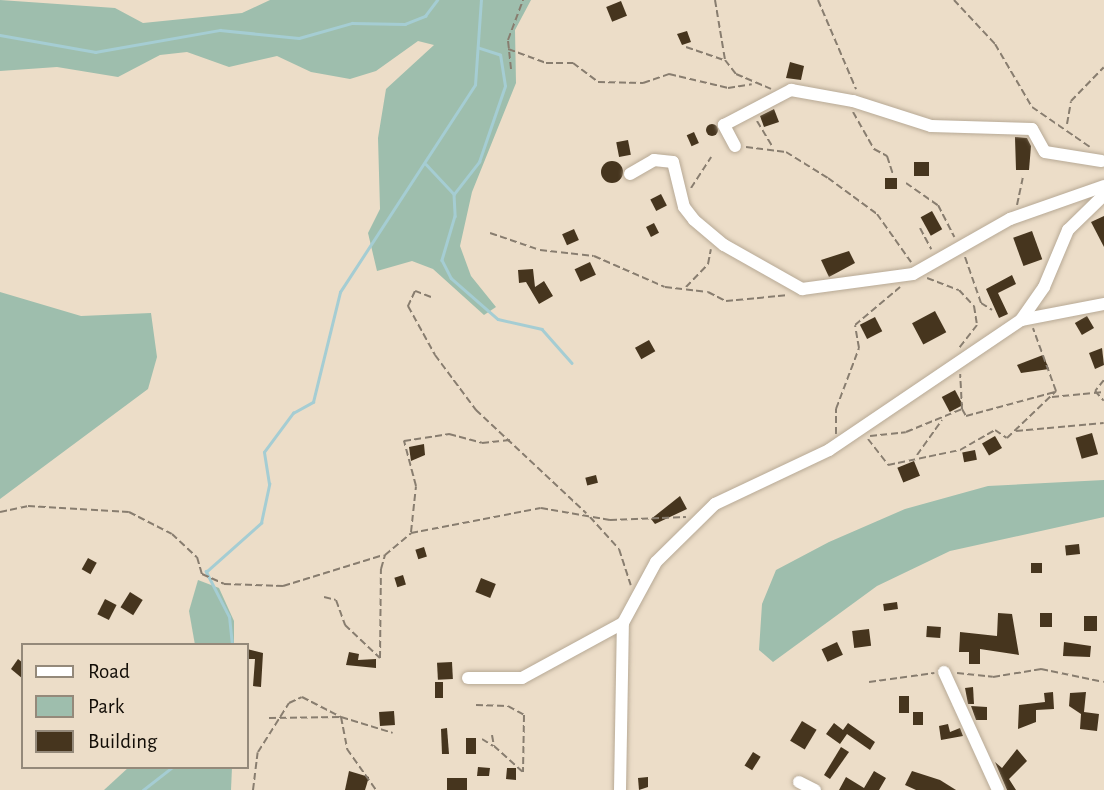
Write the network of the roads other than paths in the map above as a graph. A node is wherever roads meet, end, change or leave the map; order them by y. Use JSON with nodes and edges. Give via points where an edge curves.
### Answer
{"nodes":[{"id":1,"x":735,"y":146,"type":"road end"},
{"id":2,"x":1101,"y":161,"type":"road end"},
{"id":3,"x":629,"y":174,"type":"dead end"},
{"id":4,"x":1104,"y":186,"type":"edge"},
{"id":5,"x":1104,"y":195,"type":"edge"},
{"id":6,"x":1104,"y":304,"type":"edge"},
{"id":7,"x":1021,"y":320,"type":"junction"},
{"id":8,"x":623,"y":623,"type":"junction"},
{"id":9,"x":944,"y":672,"type":"road end"},
{"id":10,"x":467,"y":678,"type":"dead end"},
{"id":11,"x":799,"y":782,"type":"dead end"},
{"id":12,"x":620,"y":790,"type":"edge"},
{"id":13,"x":815,"y":790,"type":"edge"},
{"id":14,"x":998,"y":790,"type":"edge"}],
"edges":[{"from":1,"to":2,"type":"street","via":[[724,125],[779,92],[857,102],[931,126],[1032,129],[1045,152]]},
{"from":3,"to":4,"type":"street","via":[[654,160],[673,162],[684,201],[713,238],[802,289],[915,273],[1015,216]]},
{"from":5,"to":7,"type":"street","via":[[1068,230],[1044,287]]},
{"from":6,"to":7,"type":"street"},
{"from":7,"to":8,"type":"street","via":[[864,433],[704,513],[633,596]]},
{"from":8,"to":10,"type":"street","via":[[522,678]]},
{"from":8,"to":12,"type":"street"},
{"from":9,"to":14,"type":"street"},
{"from":11,"to":13,"type":"street"}]}
